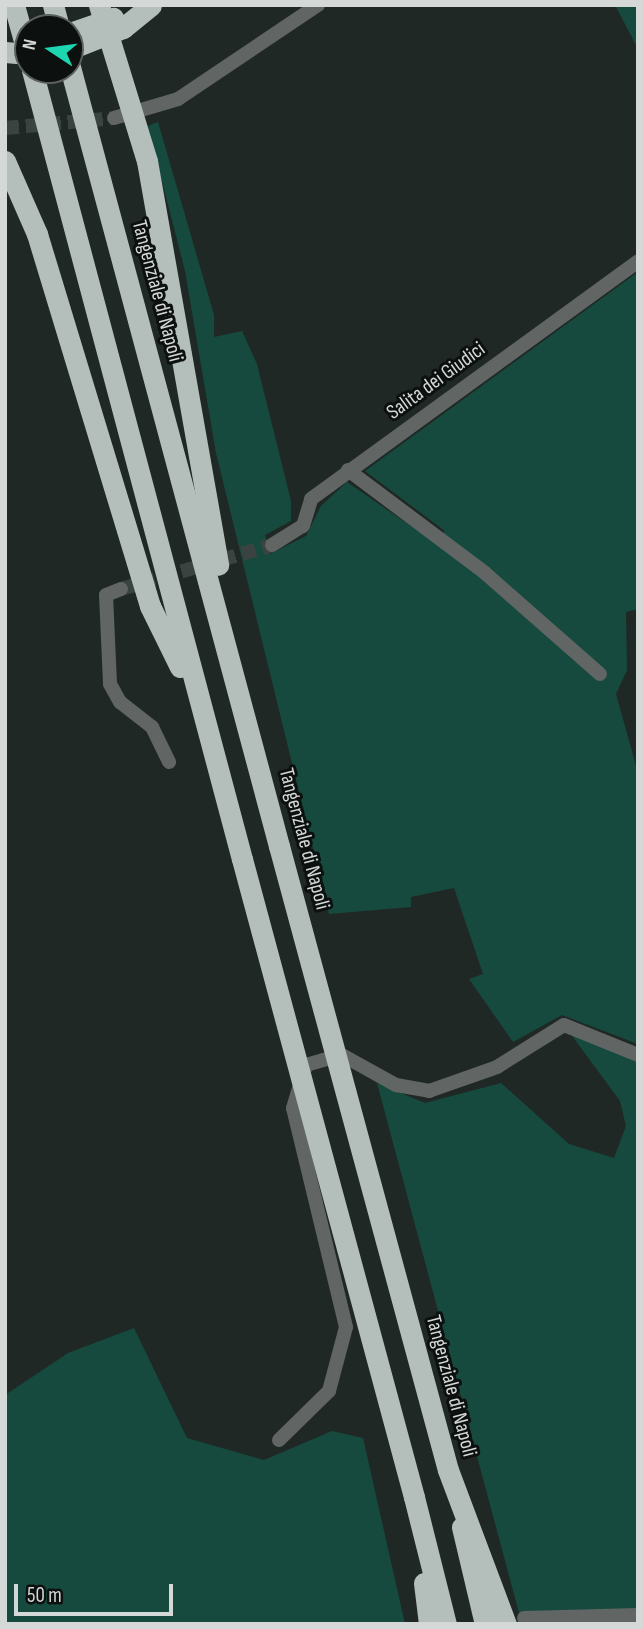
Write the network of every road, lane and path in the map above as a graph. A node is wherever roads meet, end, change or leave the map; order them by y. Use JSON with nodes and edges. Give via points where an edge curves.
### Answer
{"nodes":[{"id":1,"x":99,"y":5,"type":"edge"},
{"id":2,"x":132,"y":5,"type":"edge"},
{"id":3,"x":151,"y":5,"type":"edge"},
{"id":4,"x":318,"y":5,"type":"edge"},
{"id":5,"x":84,"y":27,"type":"edge"},
{"id":6,"x":84,"y":43,"type":"edge"},
{"id":7,"x":36,"y":84,"type":"edge"},
{"id":8,"x":74,"y":84,"type":"edge"},
{"id":9,"x":114,"y":118,"type":"tunnel mouth"},
{"id":10,"x":5,"y":161,"type":"edge"},
{"id":11,"x":638,"y":261,"type":"edge"},
{"id":12,"x":348,"y":470,"type":"junction"},
{"id":13,"x":272,"y":545,"type":"tunnel mouth"},
{"id":14,"x":121,"y":589,"type":"tunnel mouth"},
{"id":15,"x":233,"y":661,"type":"junction"},
{"id":16,"x":600,"y":674,"type":"dead end"},
{"id":17,"x":199,"y":705,"type":"junction"},
{"id":18,"x":169,"y":762,"type":"dead end"},
{"id":19,"x":638,"y":1055,"type":"edge"},
{"id":20,"x":279,"y":1440,"type":"dead end"},
{"id":21,"x":448,"y":1470,"type":"junction"},
{"id":22,"x":414,"y":1497,"type":"junction"},
{"id":23,"x":638,"y":1615,"type":"edge"},
{"id":24,"x":515,"y":1621,"type":"edge"},
{"id":25,"x":429,"y":1624,"type":"edge"},
{"id":26,"x":446,"y":1624,"type":"edge"},
{"id":27,"x":485,"y":1624,"type":"edge"}],
"edges":[{"from":1,"to":15,"type":"highway","bridge":true,"via":[[147,160],[174,290]]},
{"from":2,"to":5,"type":"highway"},
{"from":3,"to":6,"type":"highway","via":[[122,28]]},
{"from":4,"to":9,"type":"street","via":[[178,99]]},
{"from":7,"to":17,"type":"highway"},
{"from":8,"to":15,"type":"highway","name":"Tangenziale di Napoli"},
{"from":10,"to":17,"type":"highway","via":[[37,234],[150,606]]},
{"from":11,"to":12,"type":"street","name":"Salita dei Giudici"},
{"from":12,"to":13,"type":"street","name":"Salita dei Giudici","via":[[312,499],[303,526]]},
{"from":12,"to":16,"type":"street","via":[[485,573]]},
{"from":14,"to":18,"type":"street","via":[[106,595],[110,684],[120,702],[152,727]]},
{"from":15,"to":21,"type":"highway","name":"Tangenziale di Napoli","bridge":true},
{"from":17,"to":22,"type":"highway","bridge":true},
{"from":19,"to":20,"type":"street","via":[[564,1025],[497,1067],[429,1091],[396,1085],[342,1055],[306,1065],[293,1108],[346,1327],[330,1391]]},
{"from":21,"to":24,"type":"highway","bridge":true},
{"from":21,"to":27,"type":"highway","name":"Tangenziale di Napoli","bridge":true},
{"from":22,"to":25,"type":"highway"},
{"from":22,"to":26,"type":"highway"},
{"from":23,"to":24,"type":"street"}]}
